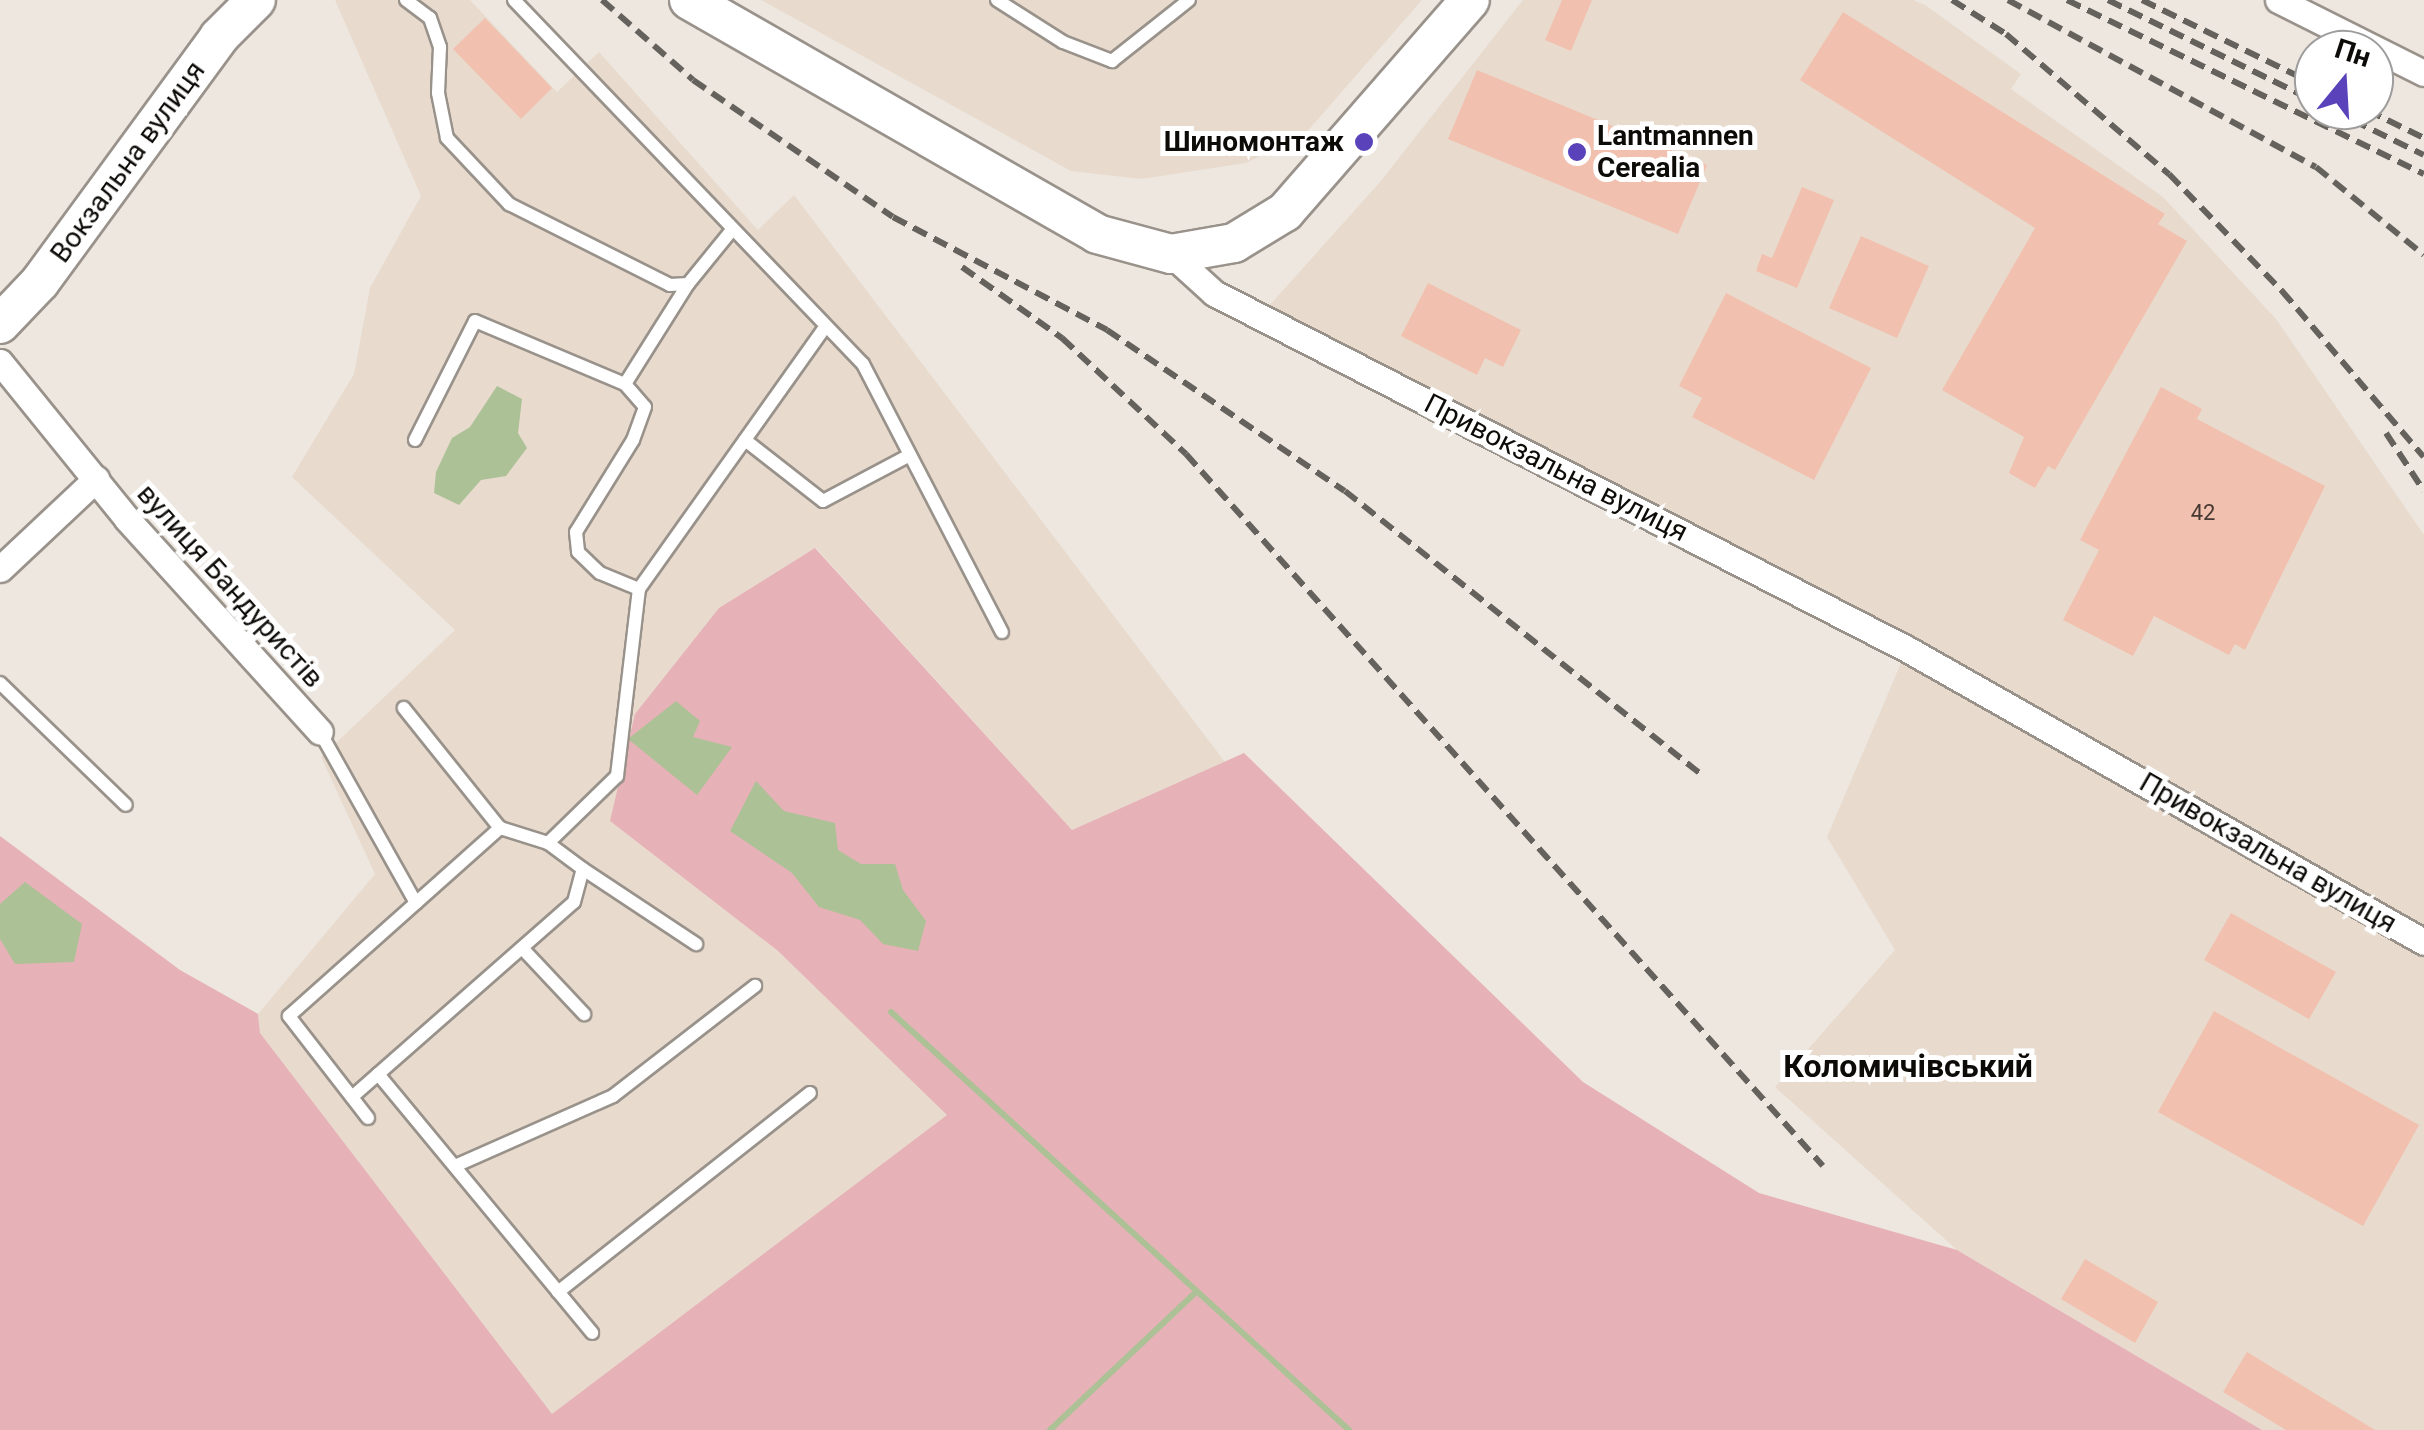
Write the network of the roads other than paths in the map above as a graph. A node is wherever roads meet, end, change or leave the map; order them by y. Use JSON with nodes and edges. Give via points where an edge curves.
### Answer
{"nodes":[{"id":1,"x":256,"y":0,"type":"edge"},
{"id":2,"x":406,"y":0,"type":"edge"},
{"id":3,"x":514,"y":0,"type":"edge"},
{"id":4,"x":688,"y":0,"type":"edge"},
{"id":5,"x":997,"y":0,"type":"edge"},
{"id":6,"x":1189,"y":0,"type":"edge"},
{"id":7,"x":1470,"y":0,"type":"edge"},
{"id":8,"x":2278,"y":0,"type":"edge"},
{"id":9,"x":2424,"y":73,"type":"edge"},
{"id":10,"x":731,"y":231,"type":"junction"},
{"id":11,"x":1171,"y":254,"type":"junction"},
{"id":12,"x":688,"y":284,"type":"junction"},
{"id":13,"x":0,"y":324,"type":"edge"},
{"id":14,"x":824,"y":329,"type":"junction"},
{"id":15,"x":0,"y":362,"type":"edge"},
{"id":16,"x":625,"y":384,"type":"junction"},
{"id":17,"x":414,"y":440,"type":"dead end"},
{"id":18,"x":745,"y":440,"type":"junction"},
{"id":19,"x":910,"y":456,"type":"junction"},
{"id":20,"x":96,"y":479,"type":"junction"},
{"id":21,"x":0,"y":569,"type":"edge"},
{"id":22,"x":639,"y":589,"type":"junction"},
{"id":23,"x":1002,"y":632,"type":"dead end"},
{"id":24,"x":0,"y":683,"type":"edge"},
{"id":25,"x":404,"y":708,"type":"dead end"},
{"id":26,"x":320,"y":732,"type":"joint"},
{"id":27,"x":126,"y":806,"type":"dead end"},
{"id":28,"x":500,"y":828,"type":"junction"},
{"id":29,"x":548,"y":843,"type":"junction"},
{"id":30,"x":583,"y":869,"type":"junction"},
{"id":31,"x":416,"y":903,"type":"junction"},
{"id":32,"x":2424,"y":942,"type":"edge"},
{"id":33,"x":696,"y":944,"type":"dead end"},
{"id":34,"x":522,"y":948,"type":"junction"},
{"id":35,"x":754,"y":986,"type":"dead end"},
{"id":36,"x":584,"y":1014,"type":"dead end"},
{"id":37,"x":378,"y":1074,"type":"junction"},
{"id":38,"x":810,"y":1093,"type":"dead end"},
{"id":39,"x":352,"y":1098,"type":"junction"},
{"id":40,"x":368,"y":1118,"type":"dead end"},
{"id":41,"x":454,"y":1166,"type":"junction"},
{"id":42,"x":558,"y":1292,"type":"junction"},
{"id":43,"x":592,"y":1332,"type":"dead end"}],
"edges":[{"from":1,"to":13,"type":"main road","name":"Вокзальна вулиця","via":[[219,37],[40,282]]},
{"from":2,"to":12,"type":"lane","via":[[430,18],[440,47],[438,94],[448,138],[498,193],[670,284]]},
{"from":3,"to":10,"type":"lane"},
{"from":4,"to":11,"type":"main road","name":"Привокзальна вулиця","via":[[1097,234]]},
{"from":5,"to":6,"type":"lane","via":[[1063,42],[1112,61]]},
{"from":7,"to":11,"type":"main road","via":[[1285,212],[1234,243]]},
{"from":8,"to":9,"type":"street"},
{"from":10,"to":12,"type":"lane"},
{"from":10,"to":14,"type":"lane"},
{"from":11,"to":32,"type":"street","name":"Привокзальна вулиця","via":[[1214,293],[1908,649]]},
{"from":12,"to":16,"type":"lane"},
{"from":14,"to":18,"type":"lane"},
{"from":14,"to":19,"type":"lane","via":[[862,364]]},
{"from":15,"to":20,"type":"street","name":"вулиця Бандуристів"},
{"from":16,"to":17,"type":"lane","via":[[475,321]]},
{"from":16,"to":22,"type":"lane","via":[[645,408],[633,440],[576,532],[578,552],[600,572]]},
{"from":18,"to":19,"type":"lane","via":[[823,501]]},
{"from":18,"to":22,"type":"lane"},
{"from":19,"to":23,"type":"lane"},
{"from":20,"to":21,"type":"street","name":"вулиця Бандуристів"},
{"from":20,"to":26,"type":"street","name":"вулиця Бандуристів"},
{"from":22,"to":29,"type":"lane","via":[[617,776]]},
{"from":24,"to":27,"type":"lane"},
{"from":25,"to":28,"type":"lane"},
{"from":26,"to":31,"type":"lane"},
{"from":28,"to":29,"type":"lane"},
{"from":28,"to":31,"type":"lane"},
{"from":29,"to":30,"type":"lane"},
{"from":30,"to":33,"type":"lane"},
{"from":30,"to":34,"type":"lane","via":[[574,902]]},
{"from":31,"to":39,"type":"lane","via":[[289,1016]]},
{"from":34,"to":36,"type":"lane"},
{"from":34,"to":37,"type":"lane"},
{"from":35,"to":41,"type":"lane","via":[[613,1096]]},
{"from":37,"to":39,"type":"lane"},
{"from":37,"to":41,"type":"lane"},
{"from":38,"to":42,"type":"lane"},
{"from":39,"to":40,"type":"lane"},
{"from":41,"to":42,"type":"lane"},
{"from":42,"to":43,"type":"lane"}]}
